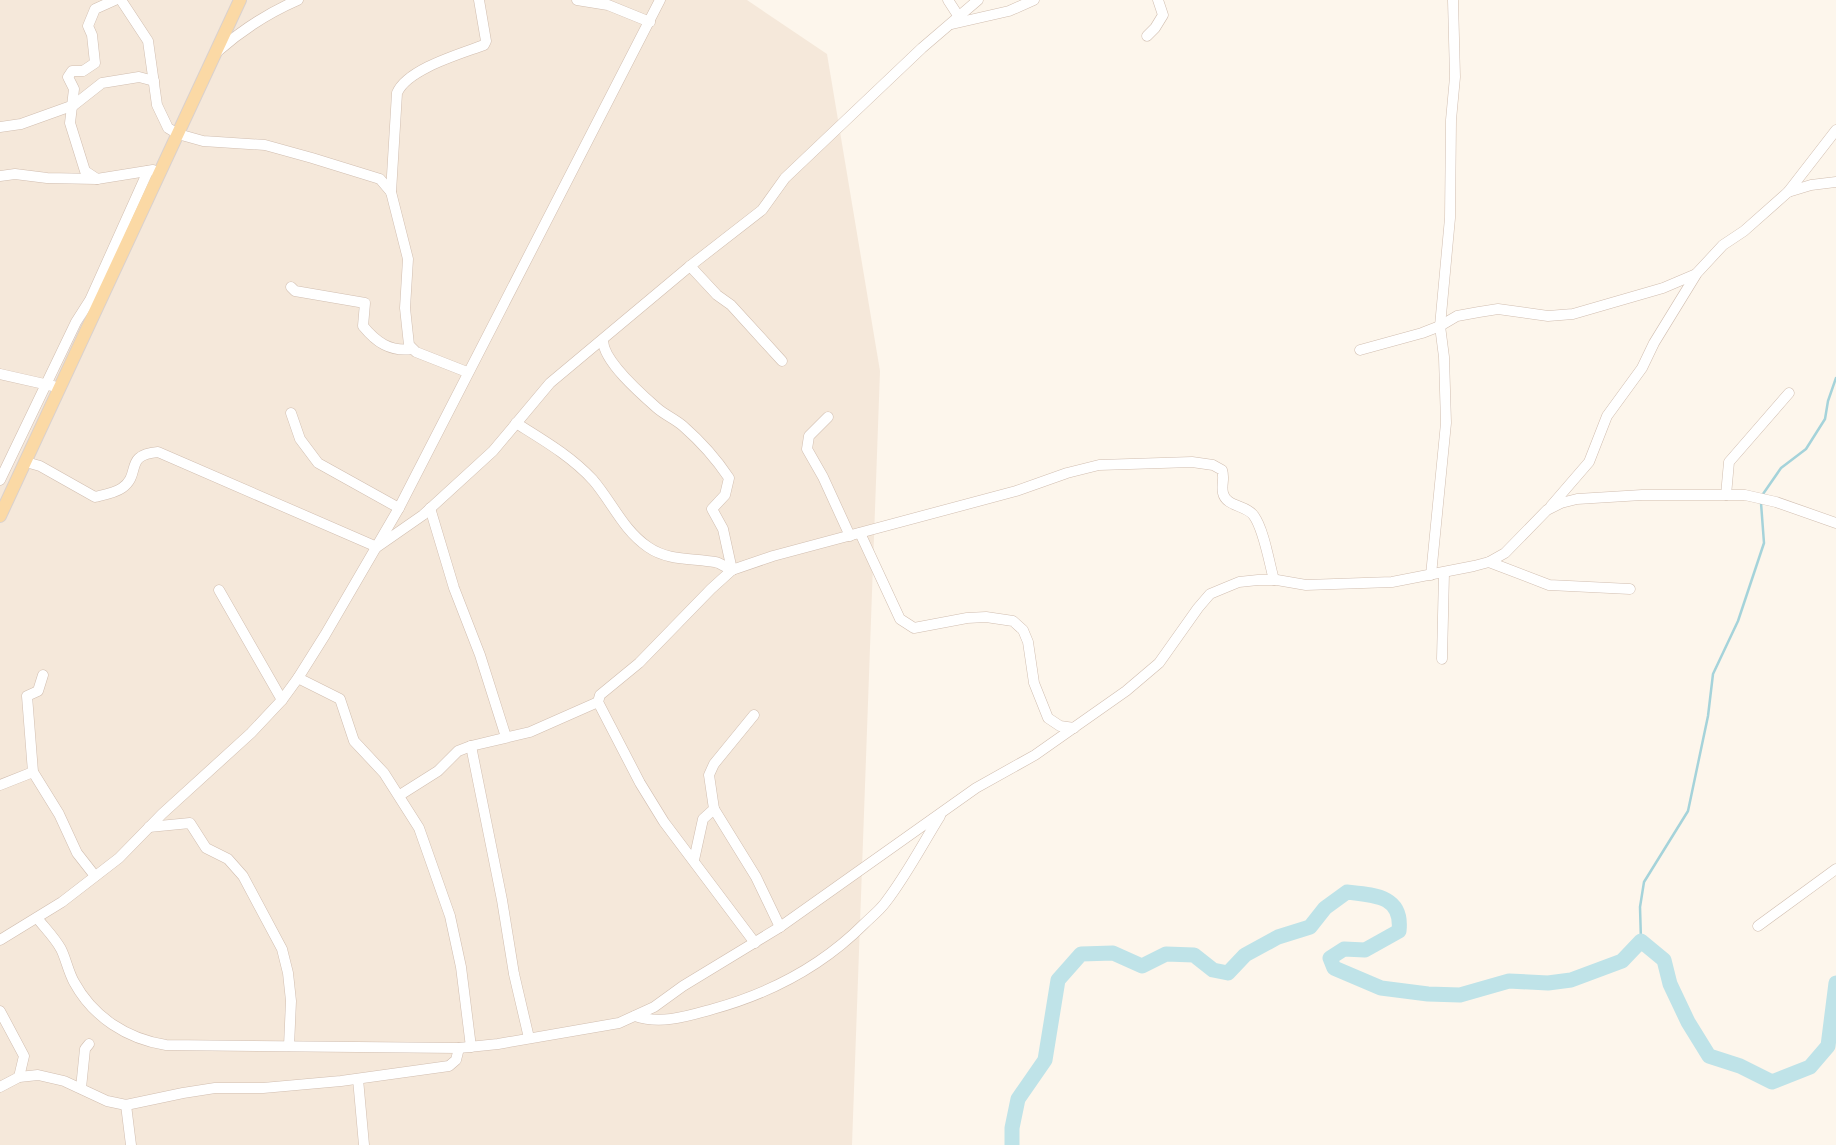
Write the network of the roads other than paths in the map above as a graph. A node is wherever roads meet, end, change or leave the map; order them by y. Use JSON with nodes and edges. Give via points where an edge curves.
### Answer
{"nodes":[{"id":1,"x":115,"y":0,"type":"edge"},
{"id":2,"x":121,"y":0,"type":"edge"},
{"id":3,"x":240,"y":0,"type":"edge"},
{"id":4,"x":298,"y":0,"type":"edge"},
{"id":5,"x":479,"y":0,"type":"edge"},
{"id":6,"x":577,"y":0,"type":"edge"},
{"id":7,"x":660,"y":0,"type":"edge"},
{"id":8,"x":948,"y":0,"type":"edge"},
{"id":9,"x":978,"y":0,"type":"edge"},
{"id":10,"x":1034,"y":0,"type":"edge"},
{"id":11,"x":1158,"y":0,"type":"edge"},
{"id":12,"x":1453,"y":0,"type":"edge"},
{"id":13,"x":955,"y":20,"type":"junction"},
{"id":14,"x":650,"y":22,"type":"junction"},
{"id":15,"x":1147,"y":36,"type":"dead end"},
{"id":16,"x":217,"y":52,"type":"junction"},
{"id":17,"x":154,"y":81,"type":"junction"},
{"id":18,"x":74,"y":105,"type":"junction"},
{"id":19,"x":0,"y":127,"type":"edge"},
{"id":20,"x":1836,"y":130,"type":"edge"},
{"id":21,"x":178,"y":134,"type":"junction"},
{"id":22,"x":163,"y":167,"type":"junction"},
{"id":23,"x":148,"y":171,"type":"junction"},
{"id":24,"x":0,"y":176,"type":"edge"},
{"id":25,"x":97,"y":178,"type":"junction"},
{"id":26,"x":1836,"y":182,"type":"edge"},
{"id":27,"x":391,"y":192,"type":"junction"},
{"id":28,"x":1788,"y":192,"type":"junction"},
{"id":29,"x":690,"y":266,"type":"junction"},
{"id":30,"x":1697,"y":273,"type":"junction"},
{"id":31,"x":291,"y":287,"type":"dead end"},
{"id":32,"x":1440,"y":326,"type":"junction"},
{"id":33,"x":603,"y":340,"type":"junction"},
{"id":34,"x":412,"y":349,"type":"junction"},
{"id":35,"x":1360,"y":350,"type":"dead end"},
{"id":36,"x":782,"y":360,"type":"dead end"},
{"id":37,"x":467,"y":372,"type":"junction"},
{"id":38,"x":0,"y":374,"type":"edge"},
{"id":39,"x":48,"y":384,"type":"junction"},
{"id":40,"x":61,"y":388,"type":"junction"},
{"id":41,"x":1789,"y":393,"type":"dead end"},
{"id":42,"x":290,"y":413,"type":"dead end"},
{"id":43,"x":828,"y":417,"type":"dead end"},
{"id":44,"x":516,"y":423,"type":"junction"},
{"id":45,"x":26,"y":462,"type":"junction"},
{"id":46,"x":0,"y":480,"type":"edge"},
{"id":47,"x":1726,"y":494,"type":"junction"},
{"id":48,"x":399,"y":508,"type":"junction"},
{"id":49,"x":430,"y":508,"type":"junction"},
{"id":50,"x":1547,"y":510,"type":"junction"},
{"id":51,"x":0,"y":516,"type":"edge"},
{"id":52,"x":1836,"y":524,"type":"edge"},
{"id":53,"x":855,"y":535,"type":"junction"},
{"id":54,"x":378,"y":547,"type":"junction"},
{"id":55,"x":1489,"y":562,"type":"junction"},
{"id":56,"x":732,"y":570,"type":"junction"},
{"id":57,"x":1444,"y":573,"type":"junction"},
{"id":58,"x":1432,"y":575,"type":"junction"},
{"id":59,"x":1274,"y":580,"type":"junction"},
{"id":60,"x":1630,"y":589,"type":"dead end"},
{"id":61,"x":219,"y":590,"type":"dead end"},
{"id":62,"x":1442,"y":659,"type":"dead end"},
{"id":63,"x":43,"y":675,"type":"dead end"},
{"id":64,"x":298,"y":678,"type":"junction"},
{"id":65,"x":282,"y":700,"type":"junction"},
{"id":66,"x":598,"y":702,"type":"junction"},
{"id":67,"x":754,"y":714,"type":"dead end"},
{"id":68,"x":1074,"y":728,"type":"junction"},
{"id":69,"x":506,"y":737,"type":"junction"},
{"id":70,"x":471,"y":746,"type":"junction"},
{"id":71,"x":33,"y":772,"type":"junction"},
{"id":72,"x":0,"y":784,"type":"edge"},
{"id":73,"x":400,"y":795,"type":"junction"},
{"id":74,"x":714,"y":809,"type":"junction"},
{"id":75,"x":943,"y":811,"type":"junction"},
{"id":76,"x":149,"y":827,"type":"junction"},
{"id":77,"x":694,"y":860,"type":"junction"},
{"id":78,"x":1836,"y":869,"type":"edge"},
{"id":79,"x":95,"y":876,"type":"junction"},
{"id":80,"x":37,"y":918,"type":"junction"},
{"id":81,"x":1758,"y":926,"type":"dead end"},
{"id":82,"x":780,"y":927,"type":"junction"},
{"id":83,"x":0,"y":940,"type":"edge"},
{"id":84,"x":755,"y":943,"type":"junction"},
{"id":85,"x":0,"y":1011,"type":"edge"},
{"id":86,"x":635,"y":1016,"type":"junction"},
{"id":87,"x":530,"y":1038,"type":"junction"},
{"id":88,"x":89,"y":1044,"type":"dead end"},
{"id":89,"x":289,"y":1046,"type":"junction"},
{"id":90,"x":471,"y":1047,"type":"junction"},
{"id":91,"x":459,"y":1048,"type":"junction"},
{"id":92,"x":19,"y":1077,"type":"junction"},
{"id":93,"x":358,"y":1079,"type":"junction"},
{"id":94,"x":0,"y":1087,"type":"edge"},
{"id":95,"x":81,"y":1088,"type":"junction"},
{"id":96,"x":126,"y":1105,"type":"junction"},
{"id":97,"x":131,"y":1145,"type":"edge"},
{"id":98,"x":364,"y":1145,"type":"edge"}],
"edges":[{"from":1,"to":18,"type":"street","via":[[95,9],[88,26],[95,63],[83,71],[72,71],[68,77],[74,90]]},
{"from":2,"to":17,"type":"street","via":[[148,41]]},
{"from":3,"to":16,"type":"main road"},
{"from":4,"to":16,"type":"street","via":[[267,14]]},
{"from":5,"to":27,"type":"street","via":[[484,45],[428,68],[400,86]]},
{"from":6,"to":14,"type":"street","via":[[608,5]]},
{"from":7,"to":14,"type":"street"},
{"from":8,"to":13,"type":"street"},
{"from":9,"to":13,"type":"street"},
{"from":10,"to":13,"type":"street","via":[[1009,11]]},
{"from":11,"to":15,"type":"street","via":[[1163,15]]},
{"from":12,"to":32,"type":"street","via":[[1455,77],[1450,218]]},
{"from":13,"to":29,"type":"street","via":[[785,178],[762,210]]},
{"from":14,"to":37,"type":"street"},
{"from":16,"to":21,"type":"main road"},
{"from":17,"to":18,"type":"street","via":[[139,77],[102,83]]},
{"from":17,"to":21,"type":"street","via":[[162,120]]},
{"from":18,"to":19,"type":"street","via":[[21,124]]},
{"from":18,"to":25,"type":"street","via":[[70,123],[85,171]]},
{"from":20,"to":28,"type":"street"},
{"from":21,"to":22,"type":"main road"},
{"from":21,"to":27,"type":"street","via":[[203,141],[265,145],[380,179]]},
{"from":22,"to":23,"type":"street"},
{"from":22,"to":40,"type":"main road"},
{"from":23,"to":25,"type":"street"},
{"from":23,"to":39,"type":"street"},
{"from":24,"to":25,"type":"street"},
{"from":26,"to":28,"type":"street"},
{"from":27,"to":34,"type":"street","via":[[408,259],[405,308],[407,339]]},
{"from":28,"to":30,"type":"street","via":[[1744,232],[1723,245]]},
{"from":29,"to":33,"type":"street"},
{"from":29,"to":36,"type":"street"},
{"from":30,"to":32,"type":"street","via":[[1663,288],[1573,314],[1548,316],[1498,310],[1456,316]]},
{"from":30,"to":50,"type":"street","via":[[1642,368],[1607,416],[1589,462]]},
{"from":31,"to":34,"type":"street","via":[[295,291],[365,303],[363,326],[376,341],[402,350]]},
{"from":32,"to":35,"type":"street"},
{"from":32,"to":58,"type":"street","via":[[1446,424]]},
{"from":33,"to":44,"type":"street","via":[[550,383]]},
{"from":33,"to":56,"type":"street","via":[[605,353],[615,366],[657,408],[697,439],[729,478],[725,495],[712,510],[722,529]]},
{"from":34,"to":37,"type":"street"},
{"from":37,"to":48,"type":"street"},
{"from":38,"to":39,"type":"street"},
{"from":39,"to":40,"type":"street"},
{"from":39,"to":46,"type":"street"},
{"from":40,"to":45,"type":"main road"},
{"from":41,"to":47,"type":"street","via":[[1729,462]]},
{"from":42,"to":48,"type":"street","via":[[300,439],[318,463]]},
{"from":43,"to":53,"type":"street","via":[[809,436],[807,449]]},
{"from":44,"to":49,"type":"street","via":[[493,451]]},
{"from":44,"to":56,"type":"street","via":[[575,463],[614,506],[628,530],[648,547],[658,553],[690,561],[716,562]]},
{"from":45,"to":51,"type":"main road"},
{"from":45,"to":54,"type":"street","via":[[40,466],[95,497],[122,488],[136,461],[144,453],[158,452]]},
{"from":47,"to":50,"type":"street","via":[[1577,499],[1561,502]]},
{"from":47,"to":52,"type":"street","via":[[1776,502]]},
{"from":48,"to":54,"type":"street"},
{"from":49,"to":54,"type":"street"},
{"from":49,"to":69,"type":"street"},
{"from":50,"to":55,"type":"street","via":[[1516,545]]},
{"from":53,"to":56,"type":"street"},
{"from":53,"to":59,"type":"street","via":[[1099,465],[1202,462],[1222,470],[1223,494],[1227,500],[1246,509],[1255,518]]},
{"from":53,"to":68,"type":"street","via":[[900,619],[914,628],[967,618],[1013,620],[1023,630],[1028,642],[1034,683],[1048,718],[1060,726]]},
{"from":54,"to":64,"type":"street"},
{"from":55,"to":57,"type":"street"},
{"from":55,"to":60,"type":"street","via":[[1549,585]]},
{"from":56,"to":66,"type":"street","via":[[639,663],[600,696]]},
{"from":57,"to":58,"type":"street"},
{"from":57,"to":62,"type":"street"},
{"from":58,"to":59,"type":"street","via":[[1392,582],[1306,585]]},
{"from":59,"to":68,"type":"street","via":[[1239,582],[1210,594],[1159,663]]},
{"from":61,"to":65,"type":"street"},
{"from":63,"to":71,"type":"street","via":[[38,691],[27,696]]},
{"from":64,"to":65,"type":"street"},
{"from":64,"to":73,"type":"street","via":[[340,699],[354,741]]},
{"from":65,"to":76,"type":"street"},
{"from":66,"to":69,"type":"street","via":[[530,732]]},
{"from":66,"to":77,"type":"street","via":[[640,783],[664,822]]},
{"from":67,"to":74,"type":"street","via":[[714,764],[709,775]]},
{"from":68,"to":75,"type":"street"},
{"from":69,"to":70,"type":"street"},
{"from":70,"to":73,"type":"street","via":[[458,752],[438,772]]},
{"from":70,"to":87,"type":"street","via":[[514,974]]},
{"from":71,"to":72,"type":"street"},
{"from":71,"to":79,"type":"street","via":[[59,814],[77,853]]},
{"from":73,"to":90,"type":"street","via":[[419,828],[450,916],[461,967]]},
{"from":74,"to":77,"type":"street","via":[[704,819]]},
{"from":74,"to":82,"type":"street","via":[[756,877]]},
{"from":75,"to":82,"type":"street"},
{"from":75,"to":86,"type":"street","via":[[885,904],[842,946],[816,966],[760,994],[720,1007],[674,1018],[647,1020]]},
{"from":76,"to":79,"type":"street","via":[[119,858]]},
{"from":76,"to":89,"type":"street","via":[[190,823],[206,848],[228,859],[243,876],[282,949],[291,1001]]},
{"from":77,"to":84,"type":"street"},
{"from":78,"to":81,"type":"street"},
{"from":79,"to":80,"type":"street"},
{"from":80,"to":83,"type":"street"},
{"from":80,"to":89,"type":"street","via":[[60,947],[73,981],[84,998],[112,1027],[152,1043],[166,1045]]},
{"from":82,"to":84,"type":"street"},
{"from":84,"to":86,"type":"street"},
{"from":85,"to":92,"type":"street","via":[[24,1056]]},
{"from":86,"to":87,"type":"street","via":[[619,1023]]},
{"from":87,"to":90,"type":"street"},
{"from":88,"to":95,"type":"street","via":[[85,1049]]},
{"from":89,"to":91,"type":"street"},
{"from":90,"to":91,"type":"street"},
{"from":91,"to":93,"type":"street","via":[[456,1060],[448,1066]]},
{"from":92,"to":94,"type":"street"},
{"from":92,"to":95,"type":"street","via":[[51,1077]]},
{"from":93,"to":96,"type":"street","via":[[263,1088],[216,1088]]},
{"from":93,"to":98,"type":"street"},
{"from":95,"to":96,"type":"street","via":[[107,1101]]},
{"from":96,"to":97,"type":"street"}]}
